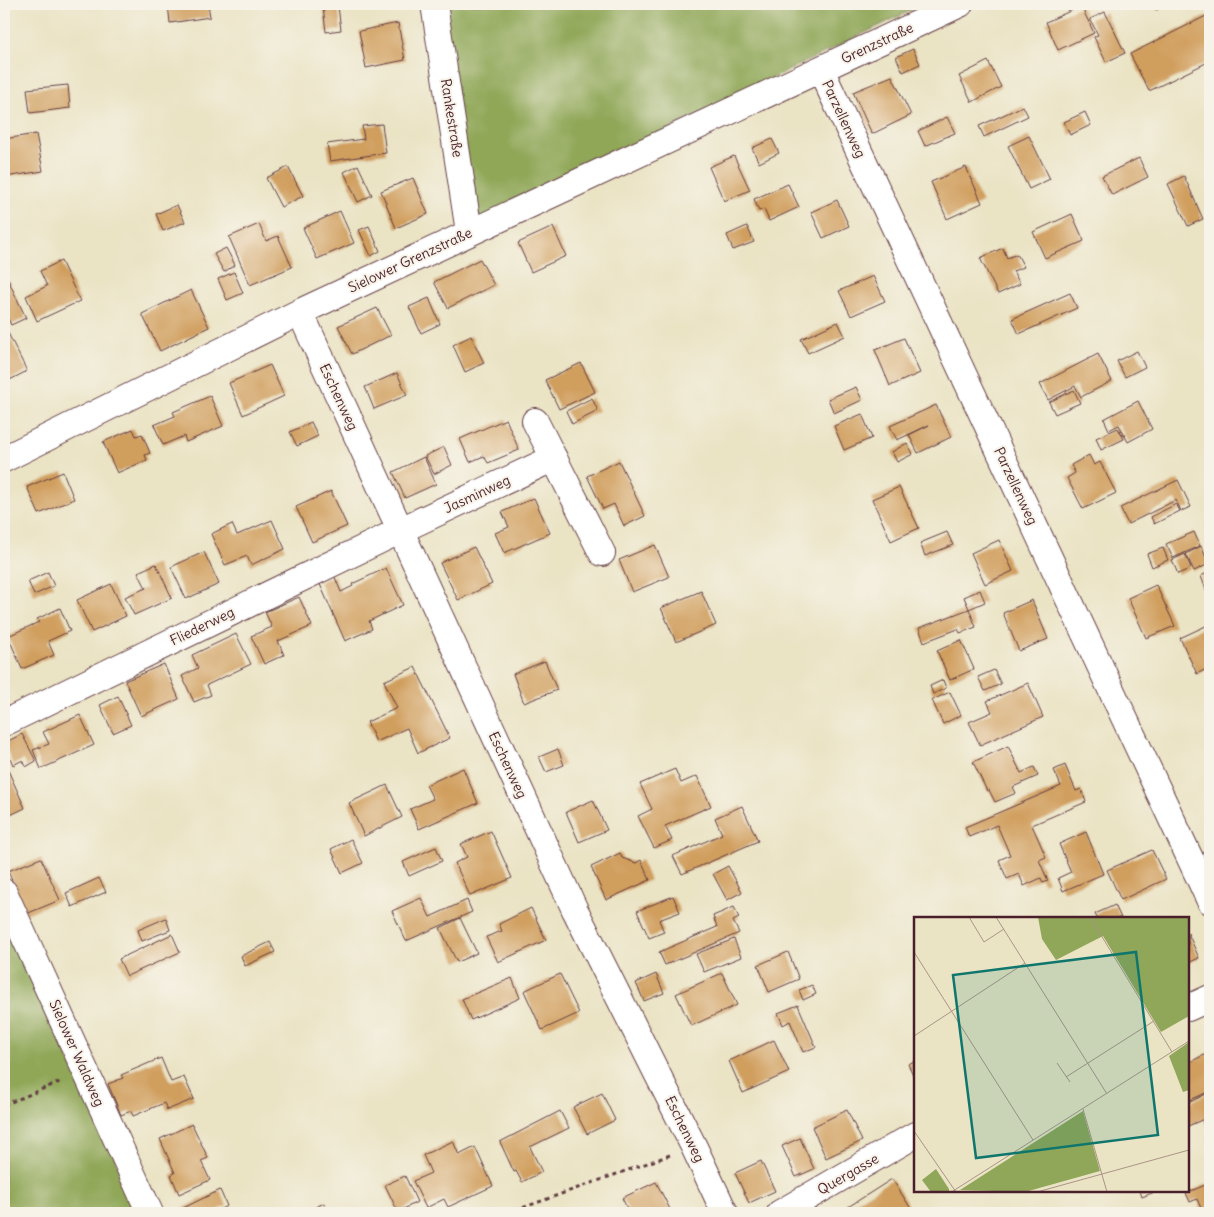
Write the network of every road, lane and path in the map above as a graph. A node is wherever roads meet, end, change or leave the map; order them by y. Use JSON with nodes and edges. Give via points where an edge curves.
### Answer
{"nodes":[{"id":1,"x":434,"y":4,"type":"edge"},
{"id":2,"x":960,"y":4,"type":"edge"},
{"id":3,"x":821,"y":70,"type":"junction"},
{"id":4,"x":469,"y":232,"type":"junction"},
{"id":5,"x":300,"y":312,"type":"junction"},
{"id":6,"x":535,"y":421,"type":"dead end"},
{"id":7,"x":554,"y":458,"type":"junction"},
{"id":8,"x":4,"y":459,"type":"edge"},
{"id":9,"x":401,"y":530,"type":"junction"},
{"id":10,"x":602,"y":553,"type":"dead end"},
{"id":11,"x":4,"y":722,"type":"edge"},
{"id":12,"x":4,"y":892,"type":"edge"},
{"id":13,"x":1210,"y":901,"type":"edge"},
{"id":14,"x":1210,"y":998,"type":"edge"},
{"id":15,"x":1189,"y":1008,"type":"edge"},
{"id":16,"x":86,"y":1072,"type":"junction"},
{"id":17,"x":4,"y":1104,"type":"edge"},
{"id":18,"x":914,"y":1136,"type":"edge"},
{"id":19,"x":694,"y":1147,"type":"junction"},
{"id":20,"x":150,"y":1213,"type":"edge"},
{"id":21,"x":508,"y":1213,"type":"edge"},
{"id":22,"x":725,"y":1213,"type":"edge"},
{"id":23,"x":780,"y":1213,"type":"edge"}],
"edges":[{"from":1,"to":4,"type":"street","name":"Rankestraße"},
{"from":2,"to":3,"type":"street","name":"Grenzstraße"},
{"from":3,"to":4,"type":"street","name":"Sielower Grenzstraße"},
{"from":3,"to":13,"type":"street","name":"Parzellenweg"},
{"from":4,"to":5,"type":"street","name":"Sielower Grenzstraße"},
{"from":5,"to":8,"type":"street","name":"Sielower Grenzstraße"},
{"from":5,"to":9,"type":"street","name":"Eschenweg"},
{"from":6,"to":7,"type":"street"},
{"from":7,"to":9,"type":"street","name":"Jasminweg"},
{"from":7,"to":10,"type":"street"},
{"from":9,"to":11,"type":"street","name":"Fliederweg"},
{"from":9,"to":19,"type":"street","name":"Eschenweg","via":[[575,910]]},
{"from":12,"to":16,"type":"street","name":"Sielower Waldweg"},
{"from":14,"to":15,"type":"street"},
{"from":16,"to":17,"type":"path"},
{"from":16,"to":20,"type":"street","name":"Sielower Waldweg"},
{"from":18,"to":23,"type":"street","name":"Quergasse"},
{"from":19,"to":21,"type":"path"},
{"from":19,"to":22,"type":"street","name":"Eschenweg"}]}
